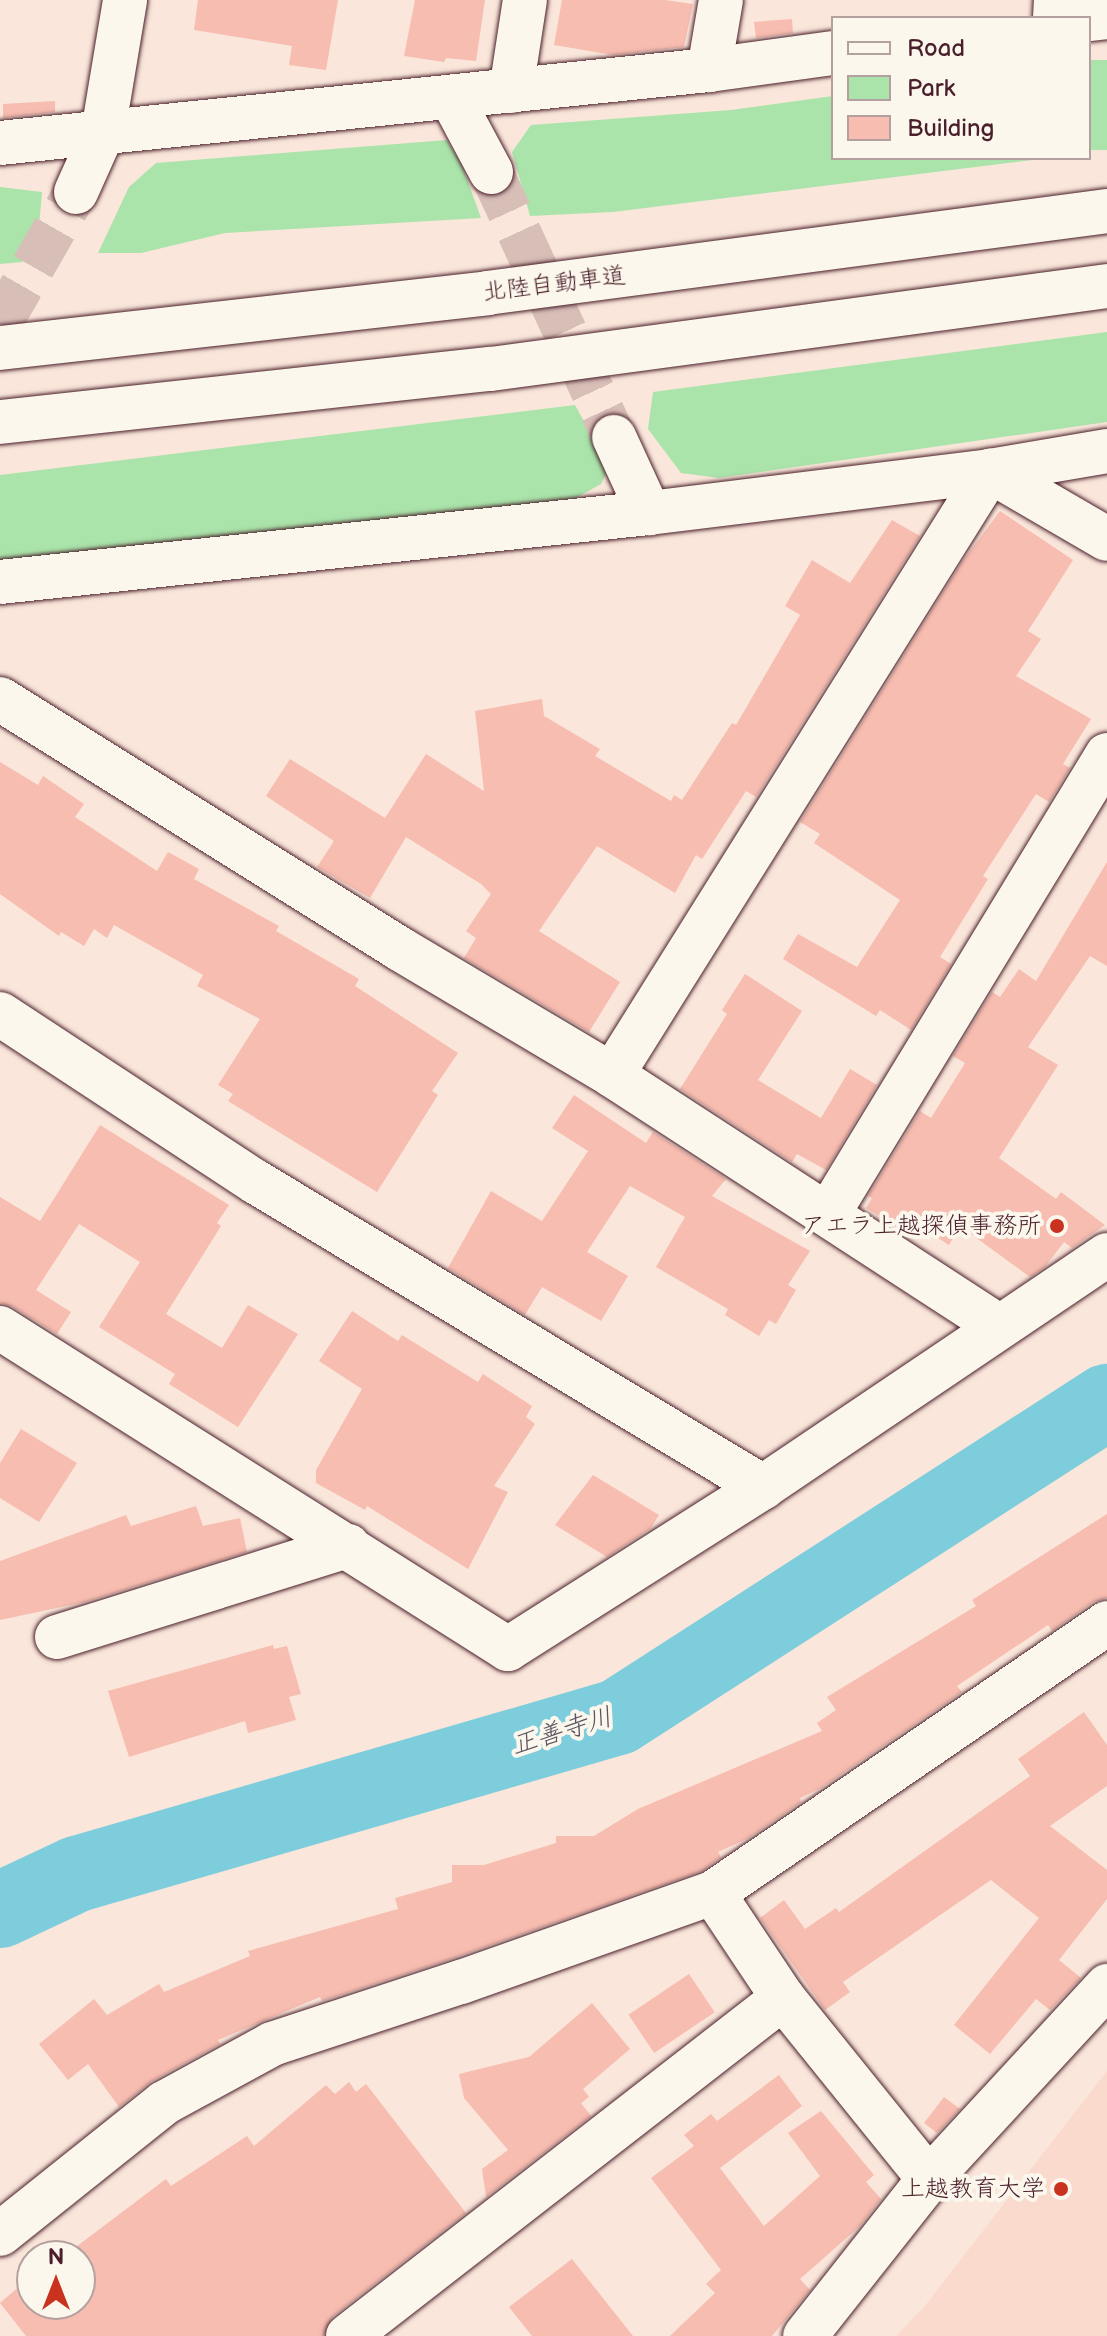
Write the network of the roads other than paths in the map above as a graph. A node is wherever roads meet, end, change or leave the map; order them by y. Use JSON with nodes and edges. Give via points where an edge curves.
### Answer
{"nodes":[{"id":1,"x":125,"y":0,"type":"edge"},
{"id":2,"x":525,"y":0,"type":"edge"},
{"id":3,"x":721,"y":0,"type":"edge"},
{"id":4,"x":831,"y":53,"type":"edge"},
{"id":5,"x":709,"y":70,"type":"junction"},
{"id":6,"x":511,"y":91,"type":"junction"},
{"id":7,"x":451,"y":97,"type":"junction"},
{"id":8,"x":103,"y":132,"type":"junction"},
{"id":9,"x":0,"y":143,"type":"edge"},
{"id":10,"x":491,"y":172,"type":"tunnel mouth"},
{"id":11,"x":76,"y":192,"type":"tunnel mouth"},
{"id":12,"x":1107,"y":211,"type":"edge"},
{"id":13,"x":1107,"y":286,"type":"edge"},
{"id":14,"x":487,"y":293,"type":"junction"},
{"id":15,"x":0,"y":324,"type":"edge"},
{"id":16,"x":0,"y":348,"type":"edge"},
{"id":17,"x":0,"y":422,"type":"edge"},
{"id":18,"x":614,"y":437,"type":"tunnel mouth"},
{"id":19,"x":1107,"y":451,"type":"edge"},
{"id":20,"x":990,"y":471,"type":"junction"},
{"id":21,"x":649,"y":513,"type":"junction"},
{"id":22,"x":1107,"y":539,"type":"edge"},
{"id":23,"x":0,"y":582,"type":"edge"},
{"id":24,"x":0,"y":699,"type":"edge"},
{"id":25,"x":1107,"y":755,"type":"edge"},
{"id":26,"x":0,"y":1014,"type":"edge"},
{"id":27,"x":612,"y":1075,"type":"junction"},
{"id":28,"x":828,"y":1214,"type":"junction"},
{"id":29,"x":1107,"y":1255,"type":"edge"},
{"id":30,"x":999,"y":1326,"type":"junction"},
{"id":31,"x":0,"y":1328,"type":"edge"},
{"id":32,"x":763,"y":1487,"type":"junction"},
{"id":33,"x":348,"y":1546,"type":"junction"},
{"id":34,"x":1107,"y":1623,"type":"edge"},
{"id":35,"x":57,"y":1637,"type":"dead end"},
{"id":36,"x":713,"y":1893,"type":"junction"},
{"id":37,"x":1107,"y":1986,"type":"edge"},
{"id":38,"x":783,"y":1998,"type":"junction"},
{"id":39,"x":929,"y":2179,"type":"junction"},
{"id":40,"x":0,"y":2234,"type":"edge"},
{"id":41,"x":348,"y":2336,"type":"edge"},
{"id":42,"x":805,"y":2336,"type":"edge"}],
"edges":[{"from":1,"to":8,"type":"main road"},
{"from":2,"to":6,"type":"main road"},
{"from":3,"to":5,"type":"main road"},
{"from":4,"to":5,"type":"main road"},
{"from":5,"to":6,"type":"main road"},
{"from":6,"to":7,"type":"main road"},
{"from":7,"to":8,"type":"main road"},
{"from":7,"to":10,"type":"main road"},
{"from":8,"to":9,"type":"main road"},
{"from":8,"to":11,"type":"main road"},
{"from":12,"to":14,"type":"main road","name":"北陸自動車道"},
{"from":13,"to":17,"type":"main road","via":[[491,369]]},
{"from":14,"to":15,"type":"main road","via":[[348,294]]},
{"from":14,"to":16,"type":"main road","name":"北陸自動車道"},
{"from":18,"to":21,"type":"main road"},
{"from":19,"to":20,"type":"main road"},
{"from":20,"to":21,"type":"main road"},
{"from":20,"to":22,"type":"main road"},
{"from":20,"to":27,"type":"main road"},
{"from":21,"to":23,"type":"main road"},
{"from":24,"to":27,"type":"main road","via":[[386,941]]},
{"from":25,"to":28,"type":"main road"},
{"from":26,"to":32,"type":"main road","via":[[256,1182]]},
{"from":27,"to":28,"type":"main road"},
{"from":28,"to":30,"type":"main road"},
{"from":29,"to":30,"type":"main road"},
{"from":30,"to":32,"type":"main road"},
{"from":31,"to":33,"type":"main road"},
{"from":32,"to":33,"type":"main road","via":[[508,1649]]},
{"from":33,"to":35,"type":"main road"},
{"from":34,"to":36,"type":"main road"},
{"from":36,"to":38,"type":"main road"},
{"from":36,"to":40,"type":"main road","via":[[272,2044],[164,2103]]},
{"from":37,"to":39,"type":"main road"},
{"from":38,"to":39,"type":"main road"},
{"from":38,"to":41,"type":"main road"},
{"from":39,"to":42,"type":"main road"}]}
